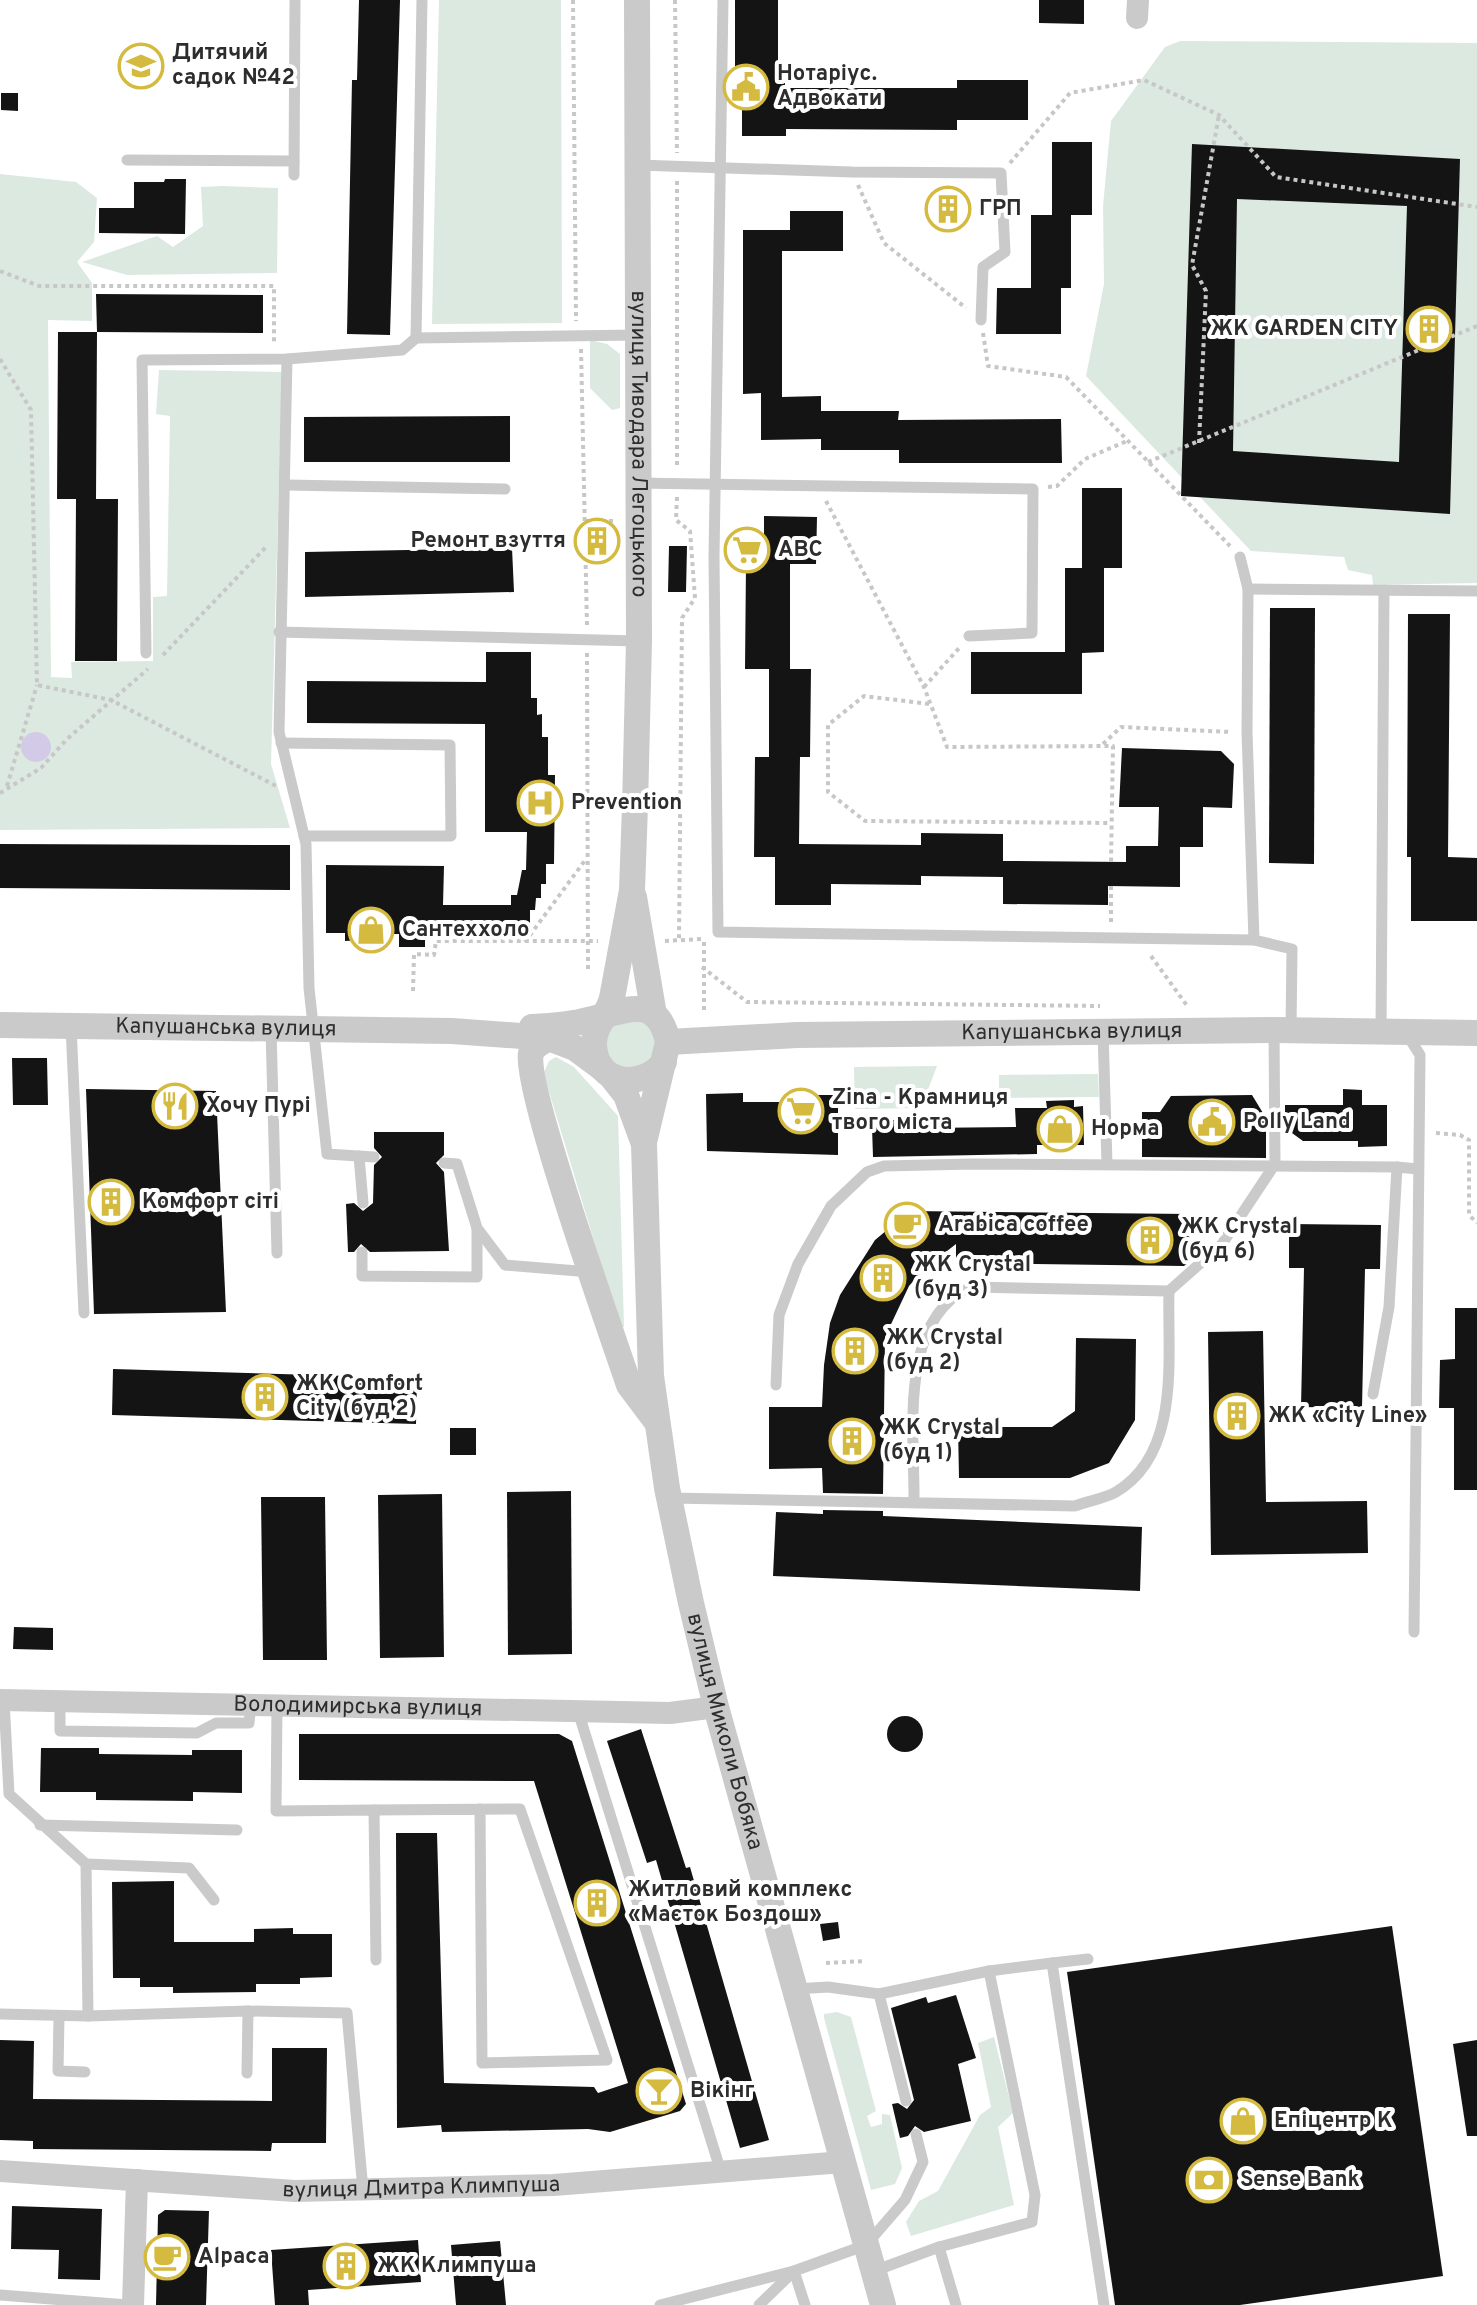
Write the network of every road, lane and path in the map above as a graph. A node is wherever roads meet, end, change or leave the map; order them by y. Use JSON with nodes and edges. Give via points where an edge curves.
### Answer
{"nodes":[{"id":1,"x":295,"y":0,"type":"edge"},
{"id":2,"x":422,"y":0,"type":"edge"},
{"id":3,"x":573,"y":0,"type":"edge"},
{"id":4,"x":637,"y":0,"type":"edge"},
{"id":5,"x":723,"y":0,"type":"edge"},
{"id":6,"x":1219,"y":115,"type":"junction"},
{"id":7,"x":127,"y":160,"type":"dead end"},
{"id":8,"x":294,"y":161,"type":"junction"},
{"id":9,"x":637,"y":165,"type":"junction"},
{"id":10,"x":718,"y":169,"type":"junction"},
{"id":11,"x":852,"y":172,"type":"junction"},
{"id":12,"x":1001,"y":173,"type":"junction"},
{"id":13,"x":294,"y":175,"type":"dead end"},
{"id":14,"x":1477,"y":207,"type":"edge"},
{"id":15,"x":0,"y":271,"type":"edge"},
{"id":16,"x":981,"y":320,"type":"junction"},
{"id":17,"x":1477,"y":326,"type":"edge"},
{"id":18,"x":581,"y":335,"type":"junction"},
{"id":19,"x":637,"y":335,"type":"junction"},
{"id":20,"x":416,"y":338,"type":"junction"},
{"id":21,"x":0,"y":359,"type":"edge"},
{"id":22,"x":274,"y":359,"type":"junction"},
{"id":23,"x":287,"y":359,"type":"junction"},
{"id":24,"x":1127,"y":441,"type":"junction"},
{"id":25,"x":1199,"y":443,"type":"junction"},
{"id":26,"x":1148,"y":462,"type":"junction"},
{"id":27,"x":637,"y":483,"type":"junction"},
{"id":28,"x":286,"y":485,"type":"junction"},
{"id":29,"x":715,"y":486,"type":"junction"},
{"id":30,"x":819,"y":487,"type":"junction"},
{"id":31,"x":505,"y":489,"type":"dead end"},
{"id":32,"x":1033,"y":489,"type":"junction"},
{"id":33,"x":585,"y":521,"type":"junction"},
{"id":34,"x":622,"y":521,"type":"dead end"},
{"id":35,"x":284,"y":529,"type":"junction"},
{"id":36,"x":1240,"y":557,"type":"joint"},
{"id":37,"x":1248,"y":589,"type":"junction"},
{"id":38,"x":1384,"y":590,"type":"junction"},
{"id":39,"x":1477,"y":591,"type":"edge"},
{"id":40,"x":279,"y":632,"type":"junction"},
{"id":41,"x":969,"y":636,"type":"joint"},
{"id":42,"x":587,"y":639,"type":"junction"},
{"id":43,"x":639,"y":641,"type":"junction"},
{"id":44,"x":146,"y":653,"type":"dead end"},
{"id":45,"x":37,"y":685,"type":"junction"},
{"id":46,"x":924,"y":687,"type":"junction"},
{"id":47,"x":111,"y":700,"type":"junction"},
{"id":48,"x":929,"y":704,"type":"junction"},
{"id":49,"x":1247,"y":732,"type":"junction"},
{"id":50,"x":281,"y":743,"type":"junction"},
{"id":51,"x":1102,"y":746,"type":"junction"},
{"id":52,"x":7,"y":786,"type":"junction"},
{"id":53,"x":0,"y":793,"type":"edge"},
{"id":54,"x":294,"y":795,"type":"junction"},
{"id":55,"x":1111,"y":823,"type":"junction"},
{"id":56,"x":304,"y":836,"type":"junction"},
{"id":57,"x":588,"y":857,"type":"junction"},
{"id":58,"x":1111,"y":862,"type":"dead end"},
{"id":59,"x":1111,"y":886,"type":"dead end"},
{"id":60,"x":632,"y":890,"type":"junction"},
{"id":61,"x":718,"y":932,"type":"junction"},
{"id":62,"x":1111,"y":938,"type":"junction"},
{"id":63,"x":1138,"y":938,"type":"junction"},
{"id":64,"x":703,"y":939,"type":"junction"},
{"id":65,"x":1254,"y":940,"type":"junction"},
{"id":66,"x":525,"y":942,"type":"junction"},
{"id":67,"x":589,"y":942,"type":"junction"},
{"id":68,"x":658,"y":942,"type":"dead end"},
{"id":69,"x":702,"y":967,"type":"junction"},
{"id":70,"x":588,"y":973,"type":"dead end"},
{"id":71,"x":413,"y":991,"type":"dead end"},
{"id":72,"x":1172,"y":1007,"type":"dead end"},
{"id":73,"x":1188,"y":1007,"type":"junction"},
{"id":74,"x":1202,"y":1007,"type":"dead end"},
{"id":75,"x":704,"y":1010,"type":"dead end"},
{"id":76,"x":608,"y":1014,"type":"junction"},
{"id":77,"x":654,"y":1015,"type":"junction"},
{"id":78,"x":1106,"y":1019,"type":"junction"},
{"id":79,"x":0,"y":1025,"type":"edge"},
{"id":80,"x":71,"y":1026,"type":"junction"},
{"id":81,"x":271,"y":1028,"type":"junction"},
{"id":82,"x":313,"y":1029,"type":"junction"},
{"id":83,"x":1282,"y":1030,"type":"junction"},
{"id":84,"x":452,"y":1031,"type":"junction"},
{"id":85,"x":1394,"y":1033,"type":"junction"},
{"id":86,"x":1477,"y":1033,"type":"edge"},
{"id":87,"x":549,"y":1038,"type":"junction"},
{"id":88,"x":666,"y":1052,"type":"junction"},
{"id":89,"x":531,"y":1072,"type":"junction"},
{"id":90,"x":606,"y":1072,"type":"junction"},
{"id":91,"x":1419,"y":1132,"type":"junction"},
{"id":92,"x":644,"y":1144,"type":"junction"},
{"id":93,"x":359,"y":1156,"type":"junction"},
{"id":94,"x":374,"y":1157,"type":"dead end"},
{"id":95,"x":444,"y":1163,"type":"dead end"},
{"id":96,"x":1107,"y":1164,"type":"junction"},
{"id":97,"x":1275,"y":1164,"type":"junction"},
{"id":98,"x":1397,"y":1167,"type":"junction"},
{"id":99,"x":1418,"y":1169,"type":"junction"},
{"id":100,"x":363,"y":1203,"type":"dead end"},
{"id":101,"x":1477,"y":1223,"type":"edge"},
{"id":102,"x":477,"y":1228,"type":"junction"},
{"id":103,"x":362,"y":1252,"type":"dead end"},
{"id":104,"x":277,"y":1253,"type":"dead end"},
{"id":105,"x":591,"y":1272,"type":"junction"},
{"id":106,"x":1169,"y":1291,"type":"junction"},
{"id":107,"x":84,"y":1313,"type":"dead end"},
{"id":108,"x":776,"y":1385,"type":"dead end"},
{"id":109,"x":1373,"y":1394,"type":"dead end"},
{"id":110,"x":656,"y":1421,"type":"junction"},
{"id":111,"x":669,"y":1498,"type":"junction"},
{"id":112,"x":914,"y":1502,"type":"junction"},
{"id":113,"x":1414,"y":1632,"type":"dead end"},
{"id":114,"x":2,"y":1700,"type":"edge"},
{"id":115,"x":277,"y":1706,"type":"junction"},
{"id":116,"x":716,"y":1707,"type":"junction"},
{"id":117,"x":578,"y":1711,"type":"junction"},
{"id":118,"x":480,"y":1809,"type":"junction"},
{"id":119,"x":374,"y":1810,"type":"junction"},
{"id":120,"x":40,"y":1825,"type":"junction"},
{"id":121,"x":237,"y":1830,"type":"dead end"},
{"id":122,"x":86,"y":1864,"type":"junction"},
{"id":123,"x":214,"y":1900,"type":"dead end"},
{"id":124,"x":1088,"y":1959,"type":"dead end"},
{"id":125,"x":376,"y":1960,"type":"dead end"},
{"id":126,"x":866,"y":1961,"type":"dead end"},
{"id":127,"x":826,"y":1963,"type":"dead end"},
{"id":128,"x":1052,"y":1963,"type":"junction"},
{"id":129,"x":989,"y":1971,"type":"junction"},
{"id":130,"x":794,"y":1989,"type":"junction"},
{"id":131,"x":879,"y":1994,"type":"junction"},
{"id":132,"x":248,"y":2011,"type":"junction"},
{"id":133,"x":0,"y":2014,"type":"edge"},
{"id":134,"x":88,"y":2016,"type":"junction"},
{"id":135,"x":59,"y":2017,"type":"junction"},
{"id":136,"x":85,"y":2072,"type":"dead end"},
{"id":137,"x":247,"y":2073,"type":"dead end"},
{"id":138,"x":906,"y":2101,"type":"dead end"},
{"id":139,"x":916,"y":2134,"type":"dead end"},
{"id":140,"x":843,"y":2162,"type":"junction"},
{"id":141,"x":0,"y":2171,"type":"edge"},
{"id":142,"x":721,"y":2172,"type":"junction"},
{"id":143,"x":137,"y":2180,"type":"junction"},
{"id":144,"x":363,"y":2190,"type":"junction"},
{"id":145,"x":866,"y":2245,"type":"junction"},
{"id":146,"x":939,"y":2247,"type":"junction"},
{"id":147,"x":794,"y":2271,"type":"junction"},
{"id":148,"x":874,"y":2272,"type":"junction"},
{"id":149,"x":0,"y":2295,"type":"edge"},
{"id":150,"x":130,"y":2305,"type":"edge"},
{"id":151,"x":660,"y":2305,"type":"edge"},
{"id":152,"x":759,"y":2305,"type":"edge"},
{"id":153,"x":805,"y":2305,"type":"edge"},
{"id":154,"x":883,"y":2305,"type":"edge"},
{"id":155,"x":956,"y":2305,"type":"edge"},
{"id":156,"x":1104,"y":2305,"type":"edge"}],
"edges":[{"from":1,"to":8,"type":"lane"},
{"from":2,"to":20,"type":"lane"},
{"from":3,"to":18,"type":"path","via":[[574,311]]},
{"from":4,"to":9,"type":"street","name":"вулиця Тиводара Легоцького"},
{"from":5,"to":10,"type":"lane"},
{"from":6,"to":12,"type":"path","via":[[1144,80],[1070,93]]},
{"from":6,"to":14,"type":"path","via":[[1276,177]]},
{"from":6,"to":25,"type":"path","via":[[1192,265],[1206,291]]},
{"from":7,"to":8,"type":"lane"},
{"from":8,"to":13,"type":"lane"},
{"from":9,"to":10,"type":"lane"},
{"from":9,"to":19,"type":"street","name":"вулиця Тиводара Легоцького"},
{"from":10,"to":11,"type":"lane"},
{"from":10,"to":29,"type":"lane"},
{"from":11,"to":12,"type":"lane"},
{"from":11,"to":16,"type":"path","via":[[884,243]]},
{"from":12,"to":16,"type":"lane","via":[[1005,252],[983,267]]},
{"from":15,"to":22,"type":"path","via":[[39,286],[274,286]]},
{"from":16,"to":24,"type":"path","via":[[988,366],[1066,377]]},
{"from":17,"to":25,"type":"path"},
{"from":18,"to":19,"type":"lane"},
{"from":18,"to":20,"type":"lane"},
{"from":18,"to":33,"type":"path"},
{"from":19,"to":27,"type":"street","name":"вулиця Тиводара Легоцького"},
{"from":20,"to":23,"type":"lane","via":[[402,350]]},
{"from":21,"to":45,"type":"path","via":[[31,410]]},
{"from":22,"to":23,"type":"lane"},
{"from":22,"to":44,"type":"lane","via":[[142,360]]},
{"from":23,"to":28,"type":"lane"},
{"from":24,"to":26,"type":"path"},
{"from":24,"to":32,"type":"path","via":[[1085,459],[1057,486]]},
{"from":25,"to":26,"type":"path"},
{"from":26,"to":36,"type":"path"},
{"from":27,"to":29,"type":"lane"},
{"from":27,"to":43,"type":"street","name":"вулиця Тиводара Легоцького"},
{"from":28,"to":31,"type":"lane"},
{"from":28,"to":35,"type":"lane"},
{"from":29,"to":30,"type":"lane"},
{"from":29,"to":61,"type":"lane"},
{"from":30,"to":32,"type":"lane"},
{"from":30,"to":46,"type":"path"},
{"from":32,"to":41,"type":"lane","via":[[1032,633]]},
{"from":33,"to":34,"type":"path"},
{"from":33,"to":42,"type":"path"},
{"from":35,"to":40,"type":"lane"},
{"from":35,"to":47,"type":"path","via":[[157,662]]},
{"from":36,"to":37,"type":"lane"},
{"from":37,"to":38,"type":"lane"},
{"from":37,"to":49,"type":"lane"},
{"from":38,"to":39,"type":"lane"},
{"from":38,"to":85,"type":"lane"},
{"from":40,"to":42,"type":"lane"},
{"from":40,"to":50,"type":"lane"},
{"from":41,"to":46,"type":"path"},
{"from":42,"to":43,"type":"lane"},
{"from":42,"to":57,"type":"path"},
{"from":43,"to":60,"type":"street","name":"вулиця Тиводара Легоцького"},
{"from":45,"to":47,"type":"path"},
{"from":45,"to":52,"type":"path"},
{"from":46,"to":48,"type":"path"},
{"from":47,"to":52,"type":"path","via":[[41,768]]},
{"from":47,"to":54,"type":"path"},
{"from":48,"to":51,"type":"path","via":[[947,747]]},
{"from":48,"to":55,"type":"path","via":[[864,696],[828,725],[828,792],[865,821]]},
{"from":49,"to":51,"type":"path","via":[[1121,727]]},
{"from":49,"to":65,"type":"lane"},
{"from":50,"to":54,"type":"lane"},
{"from":50,"to":56,"type":"lane","via":[[450,745],[451,836]]},
{"from":51,"to":55,"type":"path","via":[[1113,746]]},
{"from":52,"to":53,"type":"path"},
{"from":54,"to":56,"type":"lane"},
{"from":55,"to":58,"type":"path"},
{"from":56,"to":82,"type":"lane"},
{"from":57,"to":66,"type":"path"},
{"from":57,"to":67,"type":"path"},
{"from":59,"to":62,"type":"path"},
{"from":60,"to":76,"type":"street","name":"вулиця Тиводара Легоцького"},
{"from":60,"to":77,"type":"street","name":"вулиця Тиводара Легоцького"},
{"from":61,"to":62,"type":"lane"},
{"from":61,"to":64,"type":"path"},
{"from":62,"to":63,"type":"lane"},
{"from":63,"to":65,"type":"lane"},
{"from":63,"to":73,"type":"path"},
{"from":64,"to":68,"type":"path"},
{"from":64,"to":69,"type":"path"},
{"from":65,"to":83,"type":"lane","via":[[1292,949]]},
{"from":66,"to":67,"type":"path"},
{"from":66,"to":71,"type":"path","via":[[436,941],[434,955],[414,954]]},
{"from":67,"to":70,"type":"path"},
{"from":69,"to":75,"type":"path"},
{"from":69,"to":78,"type":"path","via":[[747,1002]]},
{"from":72,"to":73,"type":"path"},
{"from":73,"to":74,"type":"path"},
{"from":76,"to":77,"type":"street","via":[[632,1007]]},
{"from":76,"to":84,"type":"street","name":"Капушанська вулиця","via":[[567,1025]]},
{"from":76,"to":90,"type":"street","via":[[594,1037],[596,1058]]},
{"from":77,"to":88,"type":"street","via":[[661,1023]]},
{"from":78,"to":83,"type":"street","name":"Капушанська вулиця"},
{"from":78,"to":88,"type":"street","name":"Капушанська вулиця","via":[[797,1035]]},
{"from":78,"to":96,"type":"lane"},
{"from":79,"to":80,"type":"street","name":"Капушанська вулиця"},
{"from":80,"to":81,"type":"street","name":"Капушанська вулиця"},
{"from":80,"to":107,"type":"lane"},
{"from":81,"to":82,"type":"street","name":"Капушанська вулиця"},
{"from":81,"to":104,"type":"lane"},
{"from":82,"to":84,"type":"street","name":"Капушанська вулиця"},
{"from":82,"to":93,"type":"lane","via":[[327,1154]]},
{"from":83,"to":85,"type":"street","name":"Капушанська вулиця"},
{"from":83,"to":97,"type":"lane"},
{"from":84,"to":87,"type":"street","name":"Капушанська вулиця"},
{"from":84,"to":89,"type":"street","via":[[498,1045]]},
{"from":85,"to":86,"type":"street","name":"Капушанська вулиця"},
{"from":85,"to":91,"type":"lane","via":[[1420,1055]]},
{"from":87,"to":89,"type":"street","via":[[531,1052]]},
{"from":87,"to":90,"type":"street","name":"Капушанська вулиця","via":[[575,1048]]},
{"from":88,"to":90,"type":"street","via":[[647,1078],[635,1081]]},
{"from":88,"to":92,"type":"street","name":"вулиця Миколи Бобяка"},
{"from":89,"to":105,"type":"street"},
{"from":90,"to":92,"type":"street","name":"вулиця Миколи Бобяка","via":[[626,1095]]},
{"from":91,"to":99,"type":"lane"},
{"from":91,"to":101,"type":"path","via":[[1469,1140],[1469,1215]]},
{"from":92,"to":110,"type":"street","name":"вулиця Миколи Бобяка"},
{"from":93,"to":94,"type":"lane"},
{"from":93,"to":100,"type":"lane"},
{"from":95,"to":102,"type":"lane","via":[[457,1164]]},
{"from":96,"to":97,"type":"lane"},
{"from":96,"to":108,"type":"lane","via":[[884,1166],[867,1172],[831,1206],[798,1264],[779,1315]]},
{"from":97,"to":98,"type":"lane"},
{"from":97,"to":106,"type":"lane","via":[[1222,1244]]},
{"from":98,"to":99,"type":"lane"},
{"from":98,"to":109,"type":"lane","via":[[1389,1307]]},
{"from":99,"to":113,"type":"lane"},
{"from":102,"to":103,"type":"lane","via":[[477,1277],[362,1276]]},
{"from":102,"to":105,"type":"lane","via":[[505,1265]]},
{"from":105,"to":110,"type":"street","via":[[629,1385]]},
{"from":106,"to":112,"type":"lane","via":[[1166,1411],[1142,1469],[1116,1492],[1075,1506]]},
{"from":106,"to":112,"type":"lane","via":[[971,1287],[956,1293],[918,1353]]},
{"from":110,"to":111,"type":"street","name":"вулиця Миколи Бобяка"},
{"from":111,"to":112,"type":"lane"},
{"from":111,"to":116,"type":"street","name":"вулиця Миколи Бобяка"},
{"from":114,"to":115,"type":"street","name":"Володимирська вулиця"},
{"from":114,"to":120,"type":"lane","via":[[9,1794]]},
{"from":115,"to":117,"type":"street","name":"Володимирська вулиця"},
{"from":115,"to":119,"type":"lane","via":[[276,1811]]},
{"from":116,"to":117,"type":"street","name":"Володимирська вулиця","via":[[670,1713]]},
{"from":116,"to":130,"type":"street","name":"вулиця Миколи Бобяка"},
{"from":117,"to":142,"type":"lane"},
{"from":118,"to":118,"type":"lane","via":[[482,2063],[607,2060],[520,1809]]},
{"from":118,"to":119,"type":"lane"},
{"from":119,"to":125,"type":"lane"},
{"from":120,"to":121,"type":"lane"},
{"from":120,"to":122,"type":"lane"},
{"from":122,"to":123,"type":"lane","via":[[189,1868]]},
{"from":122,"to":134,"type":"lane"},
{"from":124,"to":128,"type":"lane"},
{"from":126,"to":127,"type":"path"},
{"from":128,"to":129,"type":"lane"},
{"from":128,"to":156,"type":"lane"},
{"from":129,"to":131,"type":"lane"},
{"from":129,"to":146,"type":"lane","via":[[1035,2195],[1032,2222]]},
{"from":130,"to":131,"type":"lane"},
{"from":130,"to":140,"type":"street","name":"вулиця Миколи Бобяка"},
{"from":131,"to":138,"type":"lane"},
{"from":132,"to":134,"type":"lane"},
{"from":132,"to":137,"type":"lane"},
{"from":132,"to":144,"type":"lane","via":[[347,2013]]},
{"from":133,"to":135,"type":"lane"},
{"from":134,"to":135,"type":"lane"},
{"from":135,"to":136,"type":"lane","via":[[58,2071]]},
{"from":139,"to":145,"type":"lane","via":[[923,2162],[905,2200]]},
{"from":140,"to":142,"type":"street","name":"вулиця Дмитра Климпуша"},
{"from":140,"to":145,"type":"street","name":"вулиця Миколи Бобяка"},
{"from":141,"to":143,"type":"street","name":"вулиця Дмитра Климпуша"},
{"from":142,"to":144,"type":"street","name":"вулиця Дмитра Климпуша","via":[[554,2185]]},
{"from":143,"to":144,"type":"street","name":"вулиця Дмитра Климпуша","via":[[295,2191]]},
{"from":143,"to":150,"type":"street"},
{"from":145,"to":147,"type":"lane"},
{"from":145,"to":148,"type":"street","name":"вулиця Миколи Бобяка"},
{"from":146,"to":148,"type":"lane"},
{"from":146,"to":155,"type":"lane"},
{"from":147,"to":151,"type":"lane"},
{"from":147,"to":152,"type":"lane"},
{"from":147,"to":153,"type":"lane"},
{"from":148,"to":154,"type":"street","name":"вулиця Миколи Бобяка"},
{"from":149,"to":150,"type":"lane"}]}
